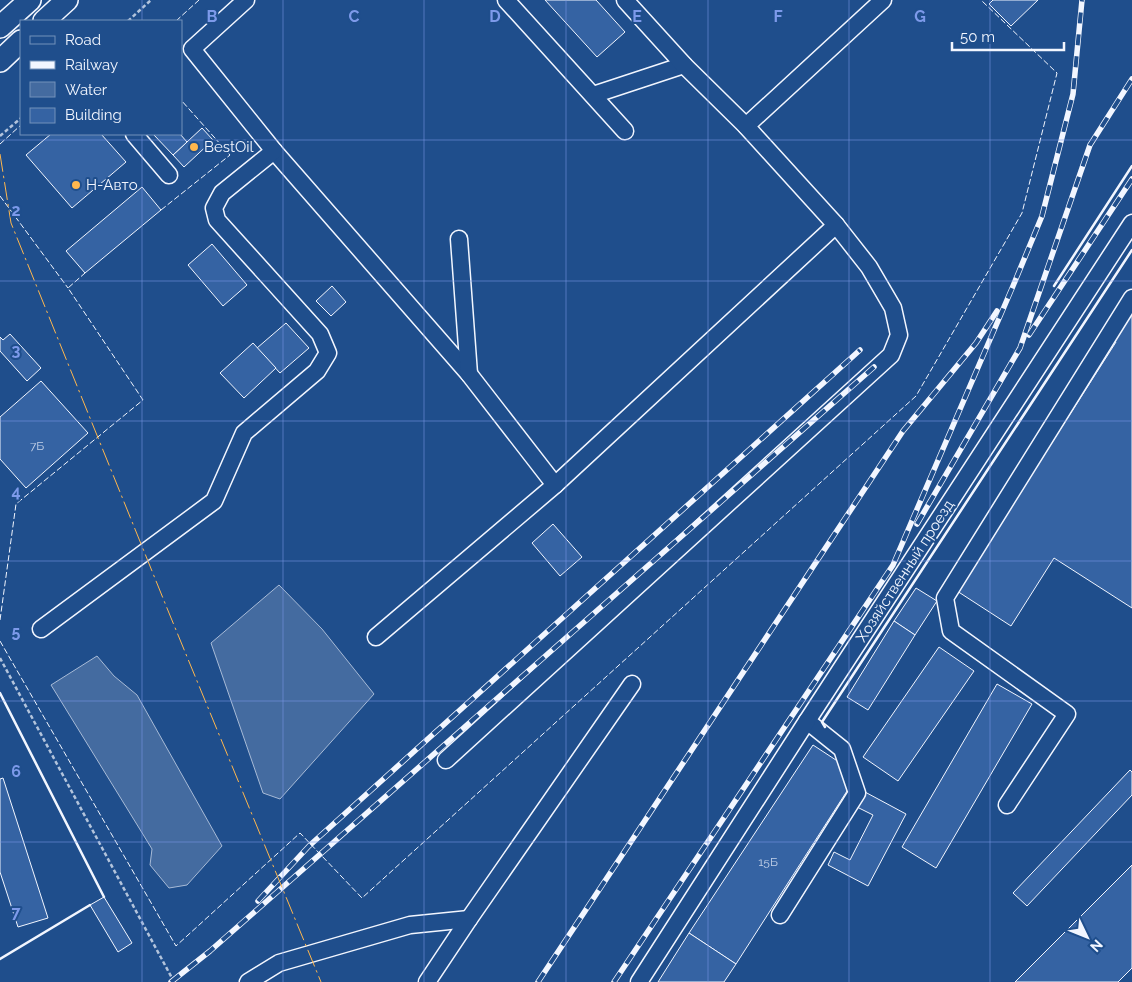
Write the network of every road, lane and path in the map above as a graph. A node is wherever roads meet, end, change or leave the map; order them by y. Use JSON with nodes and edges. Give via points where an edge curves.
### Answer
{"nodes":[{"id":1,"x":30,"y":0,"type":"edge"},
{"id":2,"x":67,"y":0,"type":"edge"},
{"id":3,"x":151,"y":0,"type":"edge"},
{"id":4,"x":246,"y":0,"type":"edge"},
{"id":5,"x":506,"y":0,"type":"edge"},
{"id":6,"x":624,"y":0,"type":"edge"},
{"id":7,"x":883,"y":0,"type":"edge"},
{"id":8,"x":45,"y":20,"type":"edge"},
{"id":9,"x":129,"y":20,"type":"edge"},
{"id":10,"x":0,"y":27,"type":"edge"},
{"id":11,"x":20,"y":42,"type":"edge"},
{"id":12,"x":0,"y":60,"type":"edge"},
{"id":13,"x":684,"y":65,"type":"junction"},
{"id":14,"x":592,"y":95,"type":"junction"},
{"id":15,"x":20,"y":119,"type":"edge"},
{"id":16,"x":746,"y":126,"type":"junction"},
{"id":17,"x":625,"y":131,"type":"dead end"},
{"id":18,"x":135,"y":135,"type":"edge"},
{"id":19,"x":0,"y":136,"type":"edge"},
{"id":20,"x":274,"y":151,"type":"junction"},
{"id":21,"x":169,"y":175,"type":"dead end"},
{"id":22,"x":1132,"y":223,"type":"edge"},
{"id":23,"x":836,"y":225,"type":"junction"},
{"id":24,"x":459,"y":239,"type":"dead end"},
{"id":25,"x":1132,"y":298,"type":"edge"},
{"id":26,"x":469,"y":374,"type":"junction"},
{"id":27,"x":555,"y":485,"type":"junction"},
{"id":28,"x":41,"y":629,"type":"dead end"},
{"id":29,"x":376,"y":636,"type":"dead end"},
{"id":30,"x":0,"y":658,"type":"edge"},
{"id":31,"x":632,"y":684,"type":"dead end"},
{"id":32,"x":807,"y":722,"type":"junction"},
{"id":33,"x":446,"y":760,"type":"dead end"},
{"id":34,"x":1007,"y":805,"type":"dead end"},
{"id":35,"x":780,"y":915,"type":"dead end"},
{"id":36,"x":469,"y":919,"type":"junction"},
{"id":37,"x":173,"y":982,"type":"edge"},
{"id":38,"x":248,"y":982,"type":"edge"},
{"id":39,"x":427,"y":982,"type":"edge"},
{"id":40,"x":639,"y":982,"type":"edge"}],
"edges":[{"from":1,"to":10,"type":"main road"},
{"from":2,"to":8,"type":"main road"},
{"from":3,"to":9,"type":"path"},
{"from":4,"to":20,"type":"street","via":[[192,49]]},
{"from":5,"to":14,"type":"street"},
{"from":6,"to":13,"type":"street"},
{"from":7,"to":16,"type":"street"},
{"from":11,"to":12,"type":"main road"},
{"from":13,"to":14,"type":"street"},
{"from":13,"to":16,"type":"street"},
{"from":14,"to":17,"type":"street"},
{"from":15,"to":19,"type":"path"},
{"from":16,"to":23,"type":"street"},
{"from":18,"to":21,"type":"street"},
{"from":20,"to":26,"type":"street"},
{"from":20,"to":28,"type":"street","via":[[222,192],[214,208],[217,220],[320,334],[328,353],[317,371],[244,432],[214,501]]},
{"from":22,"to":32,"type":"street","name":"Хозяйственный проезд"},
{"from":23,"to":27,"type":"street"},
{"from":23,"to":33,"type":"street","via":[[869,267],[893,308],[899,335],[891,355]]},
{"from":24,"to":26,"type":"street"},
{"from":25,"to":34,"type":"street","via":[[945,598],[951,631],[1067,714]]},
{"from":26,"to":27,"type":"street"},
{"from":27,"to":29,"type":"street"},
{"from":30,"to":37,"type":"path"},
{"from":31,"to":36,"type":"street"},
{"from":32,"to":35,"type":"street","via":[[842,749],[858,793]]},
{"from":32,"to":40,"type":"street","name":"Хозяйственный проезд"},
{"from":36,"to":38,"type":"street","via":[[410,925],[279,963]]},
{"from":36,"to":39,"type":"street"}]}
